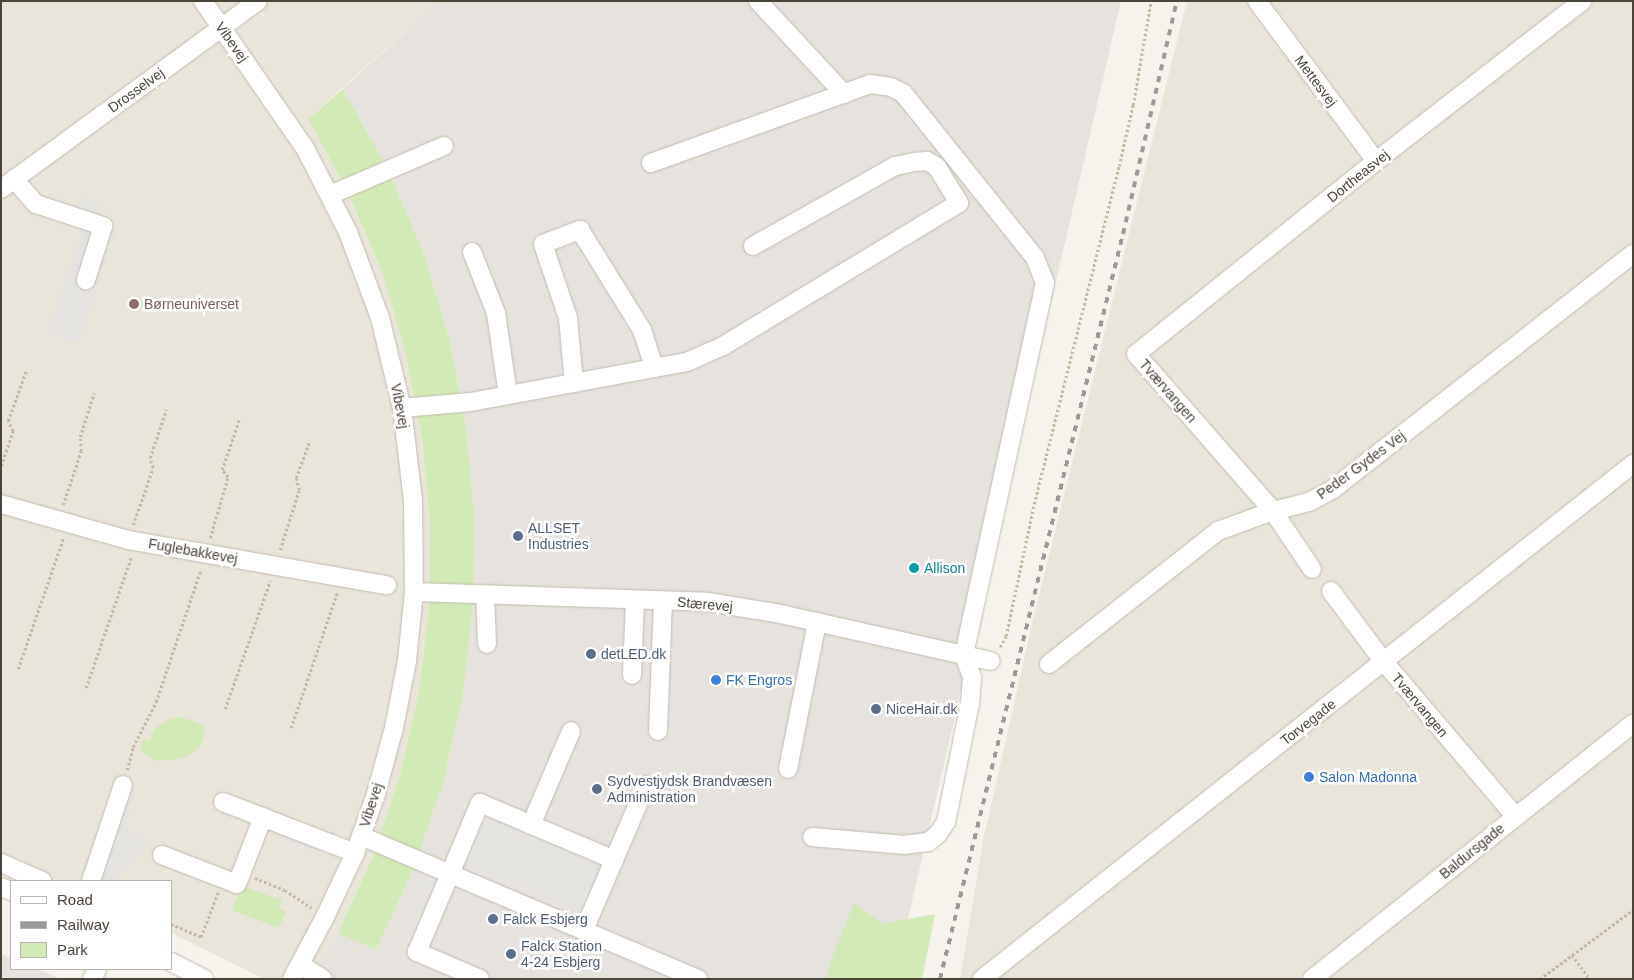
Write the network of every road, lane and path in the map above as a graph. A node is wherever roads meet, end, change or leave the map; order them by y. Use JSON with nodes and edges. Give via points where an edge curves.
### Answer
{"nodes":[{"id":1,"x":203,"y":1,"type":"edge"},
{"id":2,"x":258,"y":1,"type":"edge"},
{"id":3,"x":758,"y":1,"type":"edge"},
{"id":4,"x":1151,"y":1,"type":"edge"},
{"id":5,"x":1257,"y":1,"type":"edge"},
{"id":6,"x":1582,"y":1,"type":"edge"},
{"id":7,"x":222,"y":27,"type":"junction"},
{"id":8,"x":844,"y":94,"type":"junction"},
{"id":9,"x":444,"y":146,"type":"dead end"},
{"id":10,"x":1376,"y":161,"type":"junction"},
{"id":11,"x":651,"y":163,"type":"dead end"},
{"id":12,"x":8,"y":184,"type":"edge"},
{"id":13,"x":330,"y":195,"type":"junction"},
{"id":14,"x":753,"y":246,"type":"dead end"},
{"id":15,"x":472,"y":252,"type":"dead end"},
{"id":16,"x":1633,"y":254,"type":"edge"},
{"id":17,"x":86,"y":280,"type":"dead end"},
{"id":18,"x":1136,"y":354,"type":"joint"},
{"id":19,"x":654,"y":368,"type":"junction"},
{"id":20,"x":26,"y":371,"type":"dead end"},
{"id":21,"x":574,"y":383,"type":"junction"},
{"id":22,"x":94,"y":393,"type":"dead end"},
{"id":23,"x":508,"y":396,"type":"junction"},
{"id":24,"x":402,"y":408,"type":"junction"},
{"id":25,"x":166,"y":410,"type":"dead end"},
{"id":26,"x":239,"y":420,"type":"dead end"},
{"id":27,"x":310,"y":440,"type":"dead end"},
{"id":28,"x":1633,"y":464,"type":"edge"},
{"id":29,"x":1,"y":466,"type":"edge"},
{"id":30,"x":1,"y":504,"type":"edge"},
{"id":31,"x":1273,"y":511,"type":"junction"},
{"id":32,"x":63,"y":522,"type":"junction"},
{"id":33,"x":132,"y":541,"type":"junction"},
{"id":34,"x":206,"y":554,"type":"junction"},
{"id":35,"x":276,"y":566,"type":"junction"},
{"id":36,"x":1312,"y":569,"type":"dead end"},
{"id":37,"x":343,"y":578,"type":"junction"},
{"id":38,"x":387,"y":586,"type":"dead end"},
{"id":39,"x":1331,"y":591,"type":"dead end"},
{"id":40,"x":414,"y":592,"type":"junction"},
{"id":41,"x":485,"y":595,"type":"junction"},
{"id":42,"x":635,"y":600,"type":"junction"},
{"id":43,"x":663,"y":601,"type":"junction"},
{"id":44,"x":817,"y":622,"type":"junction"},
{"id":45,"x":487,"y":644,"type":"dead end"},
{"id":46,"x":964,"y":655,"type":"junction"},
{"id":47,"x":991,"y":661,"type":"joint"},
{"id":48,"x":1384,"y":662,"type":"junction"},
{"id":49,"x":1050,"y":664,"type":"dead end"},
{"id":50,"x":18,"y":669,"type":"dead end"},
{"id":51,"x":632,"y":675,"type":"dead end"},
{"id":52,"x":86,"y":688,"type":"dead end"},
{"id":53,"x":224,"y":709,"type":"dead end"},
{"id":54,"x":1633,"y":724,"type":"edge"},
{"id":55,"x":291,"y":728,"type":"dead end"},
{"id":56,"x":658,"y":731,"type":"dead end"},
{"id":57,"x":571,"y":732,"type":"dead end"},
{"id":58,"x":788,"y":769,"type":"dead end"},
{"id":59,"x":123,"y":785,"type":"joint"},
{"id":60,"x":646,"y":785,"type":"dead end"},
{"id":61,"x":223,"y":802,"type":"dead end"},
{"id":62,"x":1515,"y":816,"type":"junction"},
{"id":63,"x":263,"y":817,"type":"junction"},
{"id":64,"x":531,"y":825,"type":"junction"},
{"id":65,"x":361,"y":836,"type":"junction"},
{"id":66,"x":812,"y":836,"type":"dead end"},
{"id":67,"x":355,"y":853,"type":"junction"},
{"id":68,"x":162,"y":855,"type":"dead end"},
{"id":69,"x":614,"y":860,"type":"junction"},
{"id":70,"x":1,"y":863,"type":"edge"},
{"id":71,"x":241,"y":873,"type":"junction"},
{"id":72,"x":450,"y":873,"type":"junction"},
{"id":73,"x":224,"y":879,"type":"junction"},
{"id":74,"x":40,"y":880,"type":"edge"},
{"id":75,"x":91,"y":880,"type":"edge"},
{"id":76,"x":1633,"y":910,"type":"edge"},
{"id":77,"x":325,"y":917,"type":"junction"},
{"id":78,"x":172,"y":924,"type":"edge"},
{"id":79,"x":584,"y":930,"type":"junction"},
{"id":80,"x":1572,"y":955,"type":"junction"},
{"id":81,"x":172,"y":963,"type":"edge"},
{"id":82,"x":296,"y":971,"type":"edge"},
{"id":83,"x":446,"y":972,"type":"edge"},
{"id":84,"x":204,"y":979,"type":"edge"},
{"id":85,"x":324,"y":979,"type":"edge"},
{"id":86,"x":480,"y":979,"type":"edge"},
{"id":87,"x":698,"y":979,"type":"edge"},
{"id":88,"x":982,"y":979,"type":"edge"},
{"id":89,"x":1312,"y":979,"type":"edge"},
{"id":90,"x":1540,"y":979,"type":"edge"},
{"id":91,"x":1590,"y":979,"type":"edge"}],
"edges":[{"from":1,"to":7,"type":"street","name":"Vibevej"},
{"from":2,"to":7,"type":"street","name":"Drosselvej"},
{"from":3,"to":8,"type":"street"},
{"from":4,"to":47,"type":"path","via":[[1123,149],[1038,487],[1006,636]]},
{"from":5,"to":10,"type":"street","name":"Mettesvej"},
{"from":6,"to":10,"type":"street","name":"Dortheasvej"},
{"from":7,"to":12,"type":"street","name":"Drosselvej"},
{"from":7,"to":13,"type":"street","name":"Vibevej","via":[[306,150]]},
{"from":8,"to":11,"type":"street"},
{"from":8,"to":46,"type":"street","via":[[870,84],[891,87],[903,93],[1035,258],[1045,283]]},
{"from":9,"to":13,"type":"street"},
{"from":10,"to":18,"type":"street","name":"Dortheasvej"},
{"from":12,"to":17,"type":"street","name":"Drosselvej","via":[[36,204],[104,226]]},
{"from":13,"to":24,"type":"street","name":"Vibevej","via":[[348,232],[380,318]]},
{"from":14,"to":19,"type":"street","via":[[895,166],[914,162],[927,161],[937,167],[959,203],[723,346],[686,362]]},
{"from":15,"to":23,"type":"street","via":[[496,313]]},
{"from":16,"to":31,"type":"street","name":"Peder Gydes Vej","via":[[1334,489],[1309,502]]},
{"from":18,"to":31,"type":"street","name":"Tværvangen"},
{"from":19,"to":21,"type":"street"},
{"from":19,"to":21,"type":"street","via":[[642,330],[580,230],[543,244],[568,318]]},
{"from":20,"to":29,"type":"path","via":[[8,421],[13,431]]},
{"from":21,"to":23,"type":"street"},
{"from":22,"to":32,"type":"path","via":[[80,437],[82,451]]},
{"from":23,"to":24,"type":"street"},
{"from":24,"to":40,"type":"street","name":"Vibevej","via":[[414,500]]},
{"from":25,"to":33,"type":"path","via":[[150,458],[153,468]]},
{"from":26,"to":34,"type":"path","via":[[222,470],[228,477]]},
{"from":27,"to":35,"type":"path","via":[[296,478],[298,490]]},
{"from":28,"to":48,"type":"street","name":"Torvegade"},
{"from":30,"to":32,"type":"street","name":"Fuglebakkevej"},
{"from":31,"to":36,"type":"street","name":"Tværvangen"},
{"from":31,"to":49,"type":"street","name":"Peder Gydes Vej","via":[[1218,531]]},
{"from":32,"to":33,"type":"street","name":"Fuglebakkevej"},
{"from":32,"to":50,"type":"path"},
{"from":33,"to":34,"type":"street","name":"Fuglebakkevej"},
{"from":33,"to":52,"type":"path"},
{"from":34,"to":35,"type":"street","name":"Fuglebakkevej"},
{"from":34,"to":59,"type":"path","via":[[156,702],[133,747]]},
{"from":35,"to":37,"type":"street","name":"Fuglebakkevej"},
{"from":35,"to":53,"type":"path"},
{"from":37,"to":38,"type":"street","name":"Fuglebakkevej"},
{"from":37,"to":55,"type":"path"},
{"from":39,"to":48,"type":"street","name":"Tværvangen"},
{"from":40,"to":41,"type":"street","name":"Stærevej"},
{"from":40,"to":65,"type":"street","name":"Vibevej","via":[[407,661],[394,728]]},
{"from":41,"to":42,"type":"street","name":"Stærevej"},
{"from":41,"to":45,"type":"street"},
{"from":42,"to":43,"type":"street","name":"Stærevej"},
{"from":42,"to":51,"type":"street"},
{"from":43,"to":44,"type":"street","name":"Stærevej","via":[[708,602]]},
{"from":43,"to":56,"type":"street"},
{"from":44,"to":46,"type":"street","name":"Stærevej"},
{"from":44,"to":58,"type":"street"},
{"from":46,"to":47,"type":"street","name":"Stærevej"},
{"from":46,"to":66,"type":"street","via":[[972,677],[970,703],[946,822],[938,834],[928,842],[905,845]]},
{"from":48,"to":62,"type":"street","name":"Tværvangen"},
{"from":48,"to":88,"type":"street","name":"Torvegade"},
{"from":54,"to":62,"type":"street","name":"Baldursgade"},
{"from":57,"to":64,"type":"street"},
{"from":59,"to":75,"type":"street"},
{"from":60,"to":69,"type":"street"},
{"from":61,"to":63,"type":"street"},
{"from":62,"to":89,"type":"street","name":"Baldursgade"},
{"from":63,"to":67,"type":"street"},
{"from":63,"to":71,"type":"street"},
{"from":64,"to":69,"type":"street"},
{"from":64,"to":72,"type":"street","via":[[480,803]]},
{"from":65,"to":67,"type":"street","name":"Vibevej"},
{"from":65,"to":72,"type":"street"},
{"from":67,"to":77,"type":"street","name":"Vibevej"},
{"from":68,"to":73,"type":"street"},
{"from":69,"to":79,"type":"street"},
{"from":70,"to":74,"type":"street"},
{"from":71,"to":73,"type":"street","via":[[237,884]]},
{"from":71,"to":77,"type":"path","via":[[285,890]]},
{"from":72,"to":79,"type":"street"},
{"from":72,"to":83,"type":"street","via":[[417,952]]},
{"from":73,"to":78,"type":"path","via":[[201,937]]},
{"from":76,"to":80,"type":"path"},
{"from":77,"to":82,"type":"street","name":"Vibevej"},
{"from":79,"to":87,"type":"street"},
{"from":80,"to":90,"type":"path"},
{"from":80,"to":91,"type":"path"},
{"from":81,"to":84,"type":"street"},
{"from":82,"to":85,"type":"street"},
{"from":83,"to":86,"type":"street"}]}
